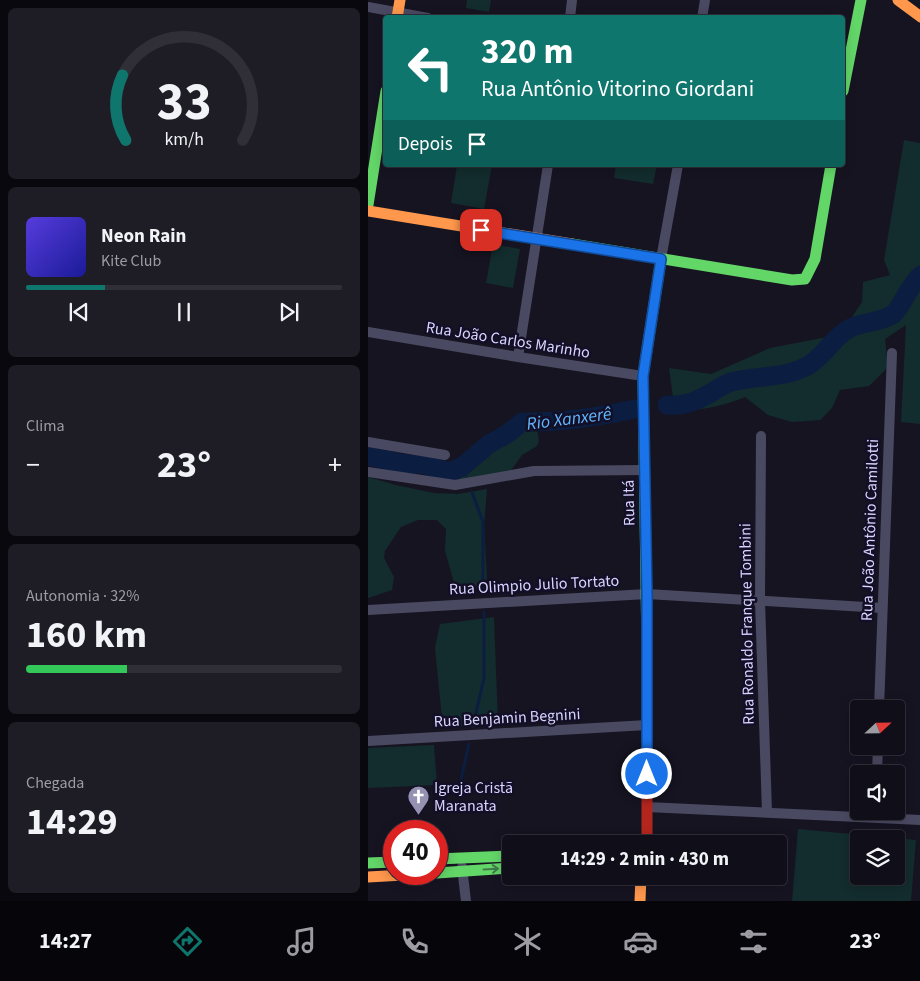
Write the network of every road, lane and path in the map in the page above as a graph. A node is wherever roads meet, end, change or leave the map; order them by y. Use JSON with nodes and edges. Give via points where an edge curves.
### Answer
{"nodes":[{"id":1,"x":400,"y":0,"type":"edge"},
{"id":2,"x":572,"y":0,"type":"edge"},
{"id":3,"x":705,"y":0,"type":"edge"},
{"id":4,"x":861,"y":0,"type":"edge"},
{"id":5,"x":898,"y":0,"type":"edge"},
{"id":6,"x":368,"y":7,"type":"edge"},
{"id":7,"x":397,"y":15,"type":"edge"},
{"id":8,"x":570,"y":15,"type":"edge"},
{"id":9,"x":702,"y":15,"type":"edge"},
{"id":10,"x":920,"y":17,"type":"edge"},
{"id":11,"x":845,"y":79,"type":"edge"},
{"id":12,"x":383,"y":110,"type":"edge"},
{"id":13,"x":548,"y":167,"type":"edge"},
{"id":14,"x":678,"y":167,"type":"edge"},
{"id":15,"x":831,"y":167,"type":"edge"},
{"id":16,"x":368,"y":205,"type":"edge"},
{"id":17,"x":368,"y":211,"type":"edge"},
{"id":18,"x":537,"y":240,"type":"junction"},
{"id":19,"x":661,"y":259,"type":"junction"},
{"id":20,"x":368,"y":332,"type":"edge"},
{"id":21,"x":892,"y":353,"type":"dead end"},
{"id":22,"x":518,"y":358,"type":"junction"},
{"id":23,"x":643,"y":376,"type":"junction"},
{"id":24,"x":761,"y":436,"type":"dead end"},
{"id":25,"x":368,"y":442,"type":"edge"},
{"id":26,"x":445,"y":455,"type":"dead end"},
{"id":27,"x":645,"y":470,"type":"junction"},
{"id":28,"x":368,"y":472,"type":"edge"},
{"id":29,"x":647,"y":594,"type":"junction"},
{"id":30,"x":760,"y":600,"type":"junction"},
{"id":31,"x":882,"y":608,"type":"junction"},
{"id":32,"x":368,"y":610,"type":"edge"},
{"id":33,"x":879,"y":700,"type":"edge"},
{"id":34,"x":647,"y":725,"type":"junction"},
{"id":35,"x":368,"y":741,"type":"edge"},
{"id":36,"x":647,"y":806,"type":"junction"},
{"id":37,"x":767,"y":812,"type":"junction"},
{"id":38,"x":850,"y":814,"type":"edge"},
{"id":39,"x":905,"y":818,"type":"edge"},
{"id":40,"x":920,"y":820,"type":"edge"},
{"id":41,"x":647,"y":835,"type":"edge"},
{"id":42,"x":502,"y":856,"type":"edge"},
{"id":43,"x":461,"y":858,"type":"junction"},
{"id":44,"x":448,"y":859,"type":"edge"},
{"id":45,"x":383,"y":862,"type":"edge"},
{"id":46,"x":368,"y":863,"type":"edge"},
{"id":47,"x":502,"y":869,"type":"edge"},
{"id":48,"x":463,"y":871,"type":"junction"},
{"id":49,"x":448,"y":872,"type":"edge"},
{"id":50,"x":383,"y":876,"type":"edge"},
{"id":51,"x":368,"y":877,"type":"edge"},
{"id":52,"x":641,"y":885,"type":"edge"},
{"id":53,"x":466,"y":901,"type":"edge"},
{"id":54,"x":640,"y":901,"type":"edge"}],
"edges":[{"from":1,"to":7,"type":"street"},
{"from":2,"to":8,"type":"street"},
{"from":3,"to":9,"type":"street"},
{"from":4,"to":11,"type":"street"},
{"from":5,"to":10,"type":"street"},
{"from":6,"to":7,"type":"street"},
{"from":12,"to":16,"type":"street"},
{"from":13,"to":18,"type":"street"},
{"from":14,"to":19,"type":"street","name":"Rua Itá"},
{"from":15,"to":19,"type":"street","via":[[815,259],[806,279],[792,280]]},
{"from":17,"to":18,"type":"street"},
{"from":18,"to":19,"type":"street"},
{"from":18,"to":22,"type":"street"},
{"from":19,"to":23,"type":"street","name":"Rua Itá"},
{"from":20,"to":22,"type":"street","name":"Rua João Carlos Marinho"},
{"from":21,"to":31,"type":"street","name":"Rua João Antônio Camilotti"},
{"from":22,"to":23,"type":"street","name":"Rua João Carlos Marinho"},
{"from":23,"to":27,"type":"street","name":"Rua Itá"},
{"from":24,"to":30,"type":"street","name":"Rua Ronaldo Franque Tombini"},
{"from":25,"to":26,"type":"street"},
{"from":27,"to":28,"type":"street","via":[[534,470],[455,486]]},
{"from":27,"to":29,"type":"street","name":"Rua Itá"},
{"from":29,"to":30,"type":"street","name":"Rua Olimpio Julio Tortato"},
{"from":29,"to":32,"type":"street","name":"Rua Olimpio Julio Tortato"},
{"from":29,"to":34,"type":"street","name":"Rua Itá"},
{"from":30,"to":31,"type":"street","name":"Rua Olimpio Julio Tortato"},
{"from":30,"to":37,"type":"street","name":"Rua Ronaldo Franque Tombini"},
{"from":31,"to":33,"type":"street","name":"Rua João Antônio Camilotti"},
{"from":34,"to":35,"type":"street","name":"Rua Benjamin Begnini"},
{"from":34,"to":36,"type":"street","name":"Rua Itá"},
{"from":36,"to":37,"type":"street"},
{"from":36,"to":41,"type":"street","name":"Rua Itá"},
{"from":37,"to":38,"type":"street"},
{"from":39,"to":40,"type":"street"},
{"from":42,"to":43,"type":"street"},
{"from":43,"to":44,"type":"street"},
{"from":43,"to":48,"type":"street"},
{"from":45,"to":46,"type":"street"},
{"from":48,"to":47,"type":"street","one_way":true},
{"from":48,"to":49,"type":"street"},
{"from":48,"to":53,"type":"street"},
{"from":50,"to":51,"type":"street"},
{"from":52,"to":54,"type":"street"}]}
